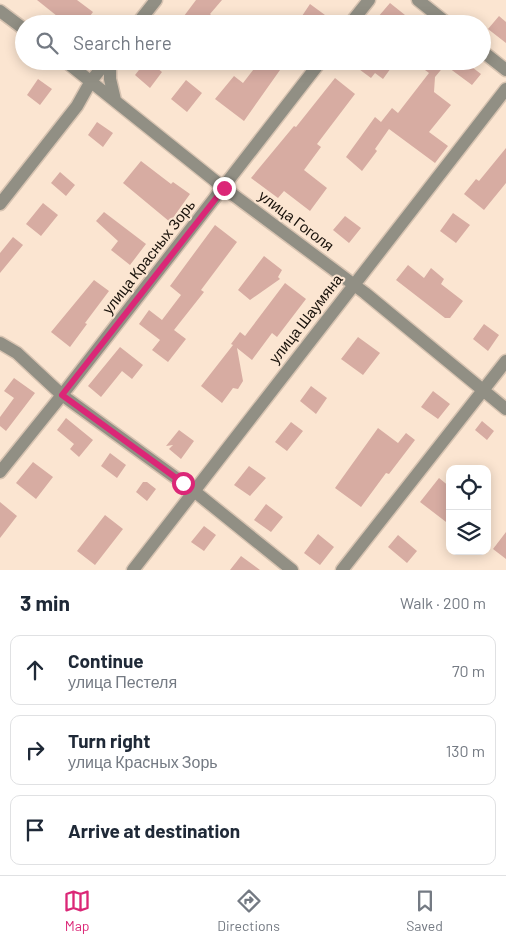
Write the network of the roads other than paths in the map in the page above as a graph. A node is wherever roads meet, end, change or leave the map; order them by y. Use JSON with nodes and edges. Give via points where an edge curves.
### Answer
{"nodes":[{"id":1,"x":156,"y":0,"type":"edge"},
{"id":2,"x":369,"y":0,"type":"edge"},
{"id":3,"x":418,"y":0,"type":"edge"},
{"id":4,"x":0,"y":11,"type":"edge"},
{"id":5,"x":144,"y":15,"type":"edge"},
{"id":6,"x":357,"y":15,"type":"edge"},
{"id":7,"x":437,"y":15,"type":"edge"},
{"id":8,"x":15,"y":22,"type":"edge"},
{"id":9,"x":491,"y":58,"type":"edge"},
{"id":10,"x":77,"y":70,"type":"edge"},
{"id":11,"x":101,"y":70,"type":"edge"},
{"id":12,"x":110,"y":70,"type":"edge"},
{"id":13,"x":314,"y":70,"type":"edge"},
{"id":14,"x":506,"y":70,"type":"edge"},
{"id":15,"x":91,"y":81,"type":"junction"},
{"id":16,"x":506,"y":89,"type":"edge"},
{"id":17,"x":115,"y":100,"type":"junction"},
{"id":18,"x":224,"y":188,"type":"junction"},
{"id":19,"x":0,"y":204,"type":"edge"},
{"id":20,"x":353,"y":284,"type":"junction"},
{"id":21,"x":0,"y":343,"type":"edge"},
{"id":22,"x":506,"y":361,"type":"edge"},
{"id":23,"x":483,"y":391,"type":"junction"},
{"id":24,"x":62,"y":395,"type":"junction"},
{"id":25,"x":506,"y":409,"type":"edge"},
{"id":26,"x":0,"y":472,"type":"edge"},
{"id":27,"x":194,"y":491,"type":"junction"},
{"id":28,"x":133,"y":570,"type":"edge"},
{"id":29,"x":292,"y":570,"type":"edge"},
{"id":30,"x":342,"y":570,"type":"edge"}],
"edges":[{"from":1,"to":5,"type":"street"},
{"from":2,"to":6,"type":"street"},
{"from":3,"to":7,"type":"street"},
{"from":4,"to":8,"type":"street"},
{"from":9,"to":14,"type":"street"},
{"from":10,"to":15,"type":"street","name":"улица Гоголя"},
{"from":11,"to":15,"type":"street"},
{"from":12,"to":17,"type":"street"},
{"from":13,"to":18,"type":"street","name":"улица Красных Зорь"},
{"from":15,"to":17,"type":"street","name":"улица Гоголя"},
{"from":15,"to":19,"type":"street","via":[[77,106]]},
{"from":16,"to":20,"type":"street","name":"улица Шаумяна"},
{"from":17,"to":18,"type":"street","name":"улица Гоголя"},
{"from":18,"to":20,"type":"street","name":"улица Гоголя"},
{"from":18,"to":24,"type":"street","name":"улица Красных Зорь"},
{"from":20,"to":23,"type":"street","name":"улица Гоголя"},
{"from":20,"to":27,"type":"street","name":"улица Шаумяна"},
{"from":21,"to":24,"type":"street","via":[[16,353]]},
{"from":22,"to":23,"type":"street"},
{"from":23,"to":25,"type":"street","name":"улица Гоголя"},
{"from":23,"to":30,"type":"street"},
{"from":24,"to":26,"type":"street","name":"улица Красных Зорь"},
{"from":24,"to":27,"type":"street"},
{"from":27,"to":28,"type":"street","name":"улица Шаумяна"},
{"from":27,"to":29,"type":"street"}]}
